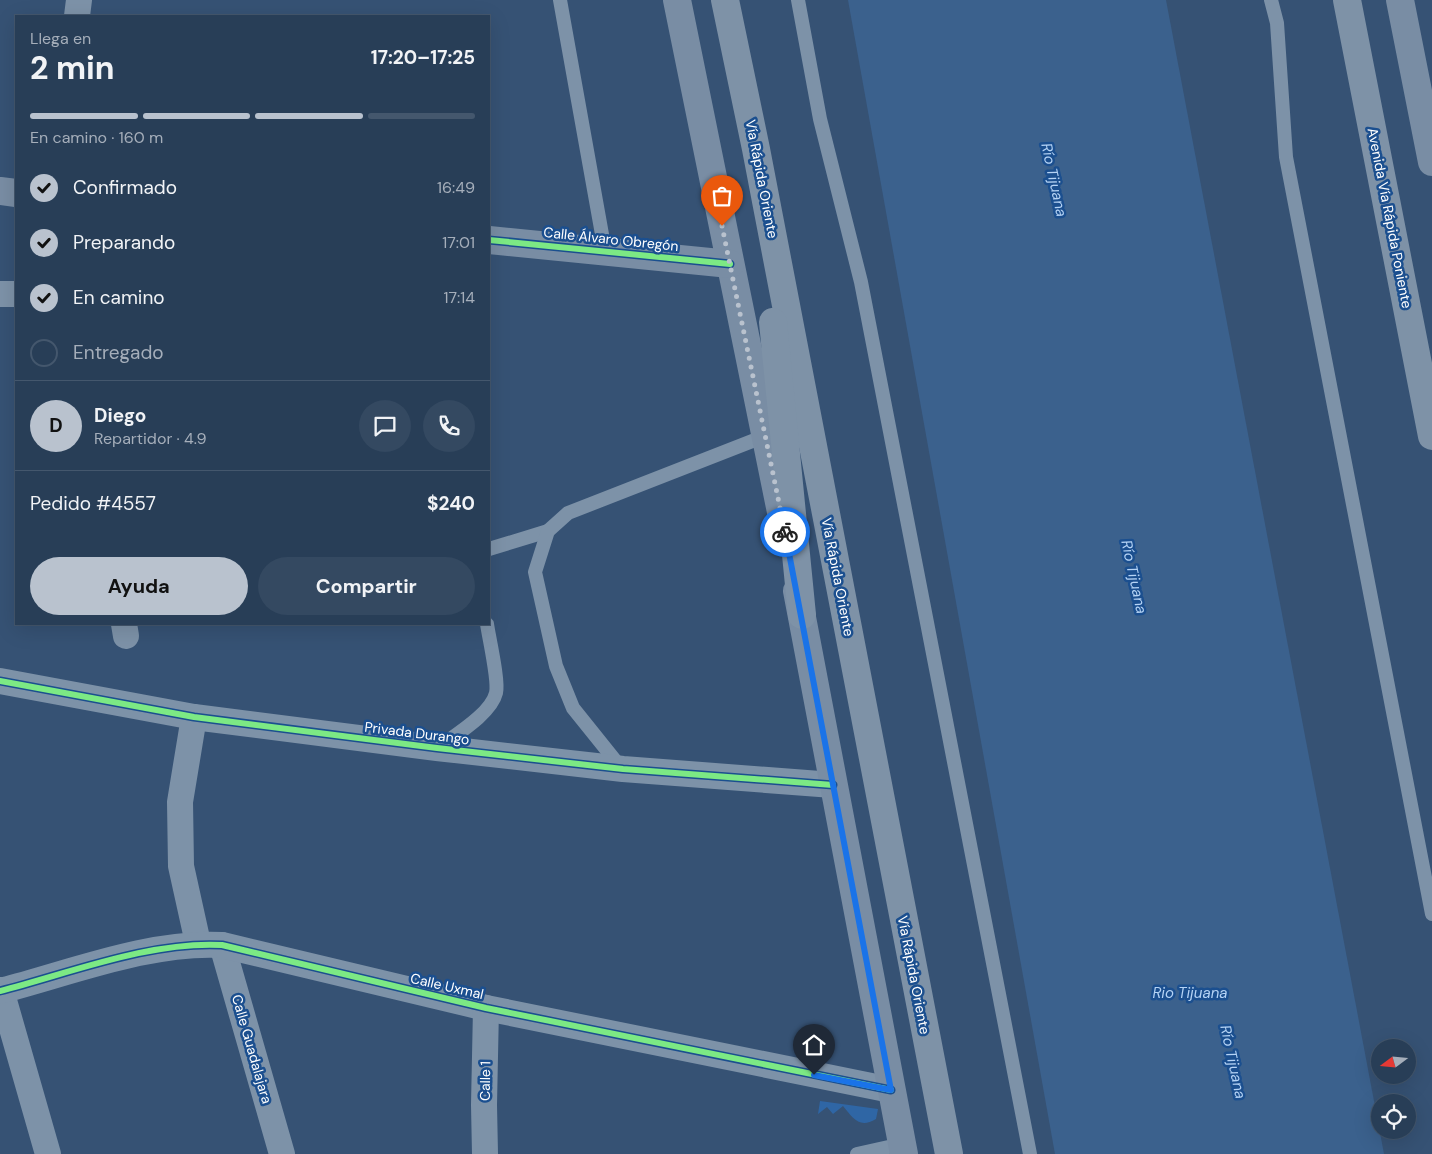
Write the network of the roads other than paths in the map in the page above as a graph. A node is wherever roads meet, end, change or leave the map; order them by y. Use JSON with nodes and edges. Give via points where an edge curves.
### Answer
{"nodes":[{"id":1,"x":79,"y":0,"type":"edge"},
{"id":2,"x":560,"y":0,"type":"edge"},
{"id":3,"x":677,"y":0,"type":"edge"},
{"id":4,"x":725,"y":0,"type":"edge"},
{"id":5,"x":798,"y":0,"type":"edge"},
{"id":6,"x":1271,"y":0,"type":"edge"},
{"id":7,"x":1347,"y":0,"type":"edge"},
{"id":8,"x":1400,"y":0,"type":"edge"},
{"id":9,"x":77,"y":15,"type":"edge"},
{"id":10,"x":756,"y":148,"type":"junction"},
{"id":11,"x":1431,"y":155,"type":"edge"},
{"id":12,"x":0,"y":191,"type":"edge"},
{"id":13,"x":15,"y":193,"type":"edge"},
{"id":14,"x":490,"y":240,"type":"edge"},
{"id":15,"x":605,"y":251,"type":"junction"},
{"id":16,"x":730,"y":264,"type":"junction"},
{"id":17,"x":0,"y":294,"type":"edge"},
{"id":18,"x":15,"y":294,"type":"edge"},
{"id":19,"x":765,"y":436,"type":"junction"},
{"id":20,"x":1432,"y":436,"type":"edge"},
{"id":21,"x":548,"y":531,"type":"junction"},
{"id":22,"x":490,"y":549,"type":"edge"},
{"id":23,"x":802,"y":615,"type":"junction"},
{"id":24,"x":487,"y":625,"type":"edge"},
{"id":25,"x":0,"y":681,"type":"edge"},
{"id":26,"x":194,"y":717,"type":"junction"},
{"id":27,"x":437,"y":748,"type":"junction"},
{"id":28,"x":623,"y":769,"type":"junction"},
{"id":29,"x":833,"y":785,"type":"junction"},
{"id":30,"x":1432,"y":914,"type":"edge"},
{"id":31,"x":210,"y":944,"type":"junction"},
{"id":32,"x":0,"y":991,"type":"edge"},
{"id":33,"x":486,"y":1008,"type":"junction"},
{"id":34,"x":891,"y":1090,"type":"junction"},
{"id":35,"x":903,"y":1149,"type":"edge"},
{"id":36,"x":863,"y":1153,"type":"edge"},
{"id":37,"x":48,"y":1154,"type":"edge"},
{"id":38,"x":282,"y":1154,"type":"edge"},
{"id":39,"x":485,"y":1154,"type":"edge"},
{"id":40,"x":949,"y":1154,"type":"edge"},
{"id":41,"x":1030,"y":1154,"type":"edge"}],
"edges":[{"from":1,"to":9,"type":"street"},
{"from":2,"to":15,"type":"lane"},
{"from":3,"to":16,"type":"main road"},
{"from":4,"to":10,"type":"highway","name":"Vía Rápida Oriente"},
{"from":5,"to":41,"type":"lane","via":[[820,118],[861,282]]},
{"from":6,"to":30,"type":"lane","via":[[1276,22],[1286,157]]},
{"from":7,"to":20,"type":"highway","name":"Avenida Vía Rápida Poniente"},
{"from":8,"to":11,"type":"main road"},
{"from":10,"to":23,"type":"highway"},
{"from":10,"to":40,"type":"highway","name":"Vía Rápida Oriente"},
{"from":12,"to":13,"type":"main road"},
{"from":14,"to":15,"type":"main road","name":"Calle Álvaro Obregón"},
{"from":15,"to":16,"type":"main road","name":"Calle Álvaro Obregón"},
{"from":16,"to":19,"type":"main road"},
{"from":17,"to":18,"type":"street"},
{"from":19,"to":21,"type":"lane","via":[[568,513]]},
{"from":19,"to":23,"type":"main road"},
{"from":21,"to":22,"type":"lane"},
{"from":21,"to":28,"type":"lane","via":[[535,572],[556,666],[573,708]]},
{"from":23,"to":29,"type":"main road"},
{"from":24,"to":27,"type":"lane","via":[[497,691],[492,704]]},
{"from":25,"to":26,"type":"street","name":"Privada Durango"},
{"from":26,"to":27,"type":"street","name":"Privada Durango"},
{"from":26,"to":31,"type":"street","name":"Calle Guadalajara","via":[[180,802],[181,866]]},
{"from":27,"to":28,"type":"street","name":"Privada Durango"},
{"from":28,"to":29,"type":"street","name":"Privada Durango"},
{"from":29,"to":34,"type":"main road"},
{"from":31,"to":32,"type":"street","name":"Calle Uxmal","via":[[136,955]]},
{"from":31,"to":33,"type":"street","name":"Calle Uxmal"},
{"from":31,"to":38,"type":"street","name":"Calle Guadalajara"},
{"from":32,"to":37,"type":"street"},
{"from":33,"to":34,"type":"street","name":"Calle Uxmal"},
{"from":33,"to":39,"type":"street","name":"Calle 1"},
{"from":34,"to":35,"type":"main road"},
{"from":35,"to":36,"type":"lane"}]}
